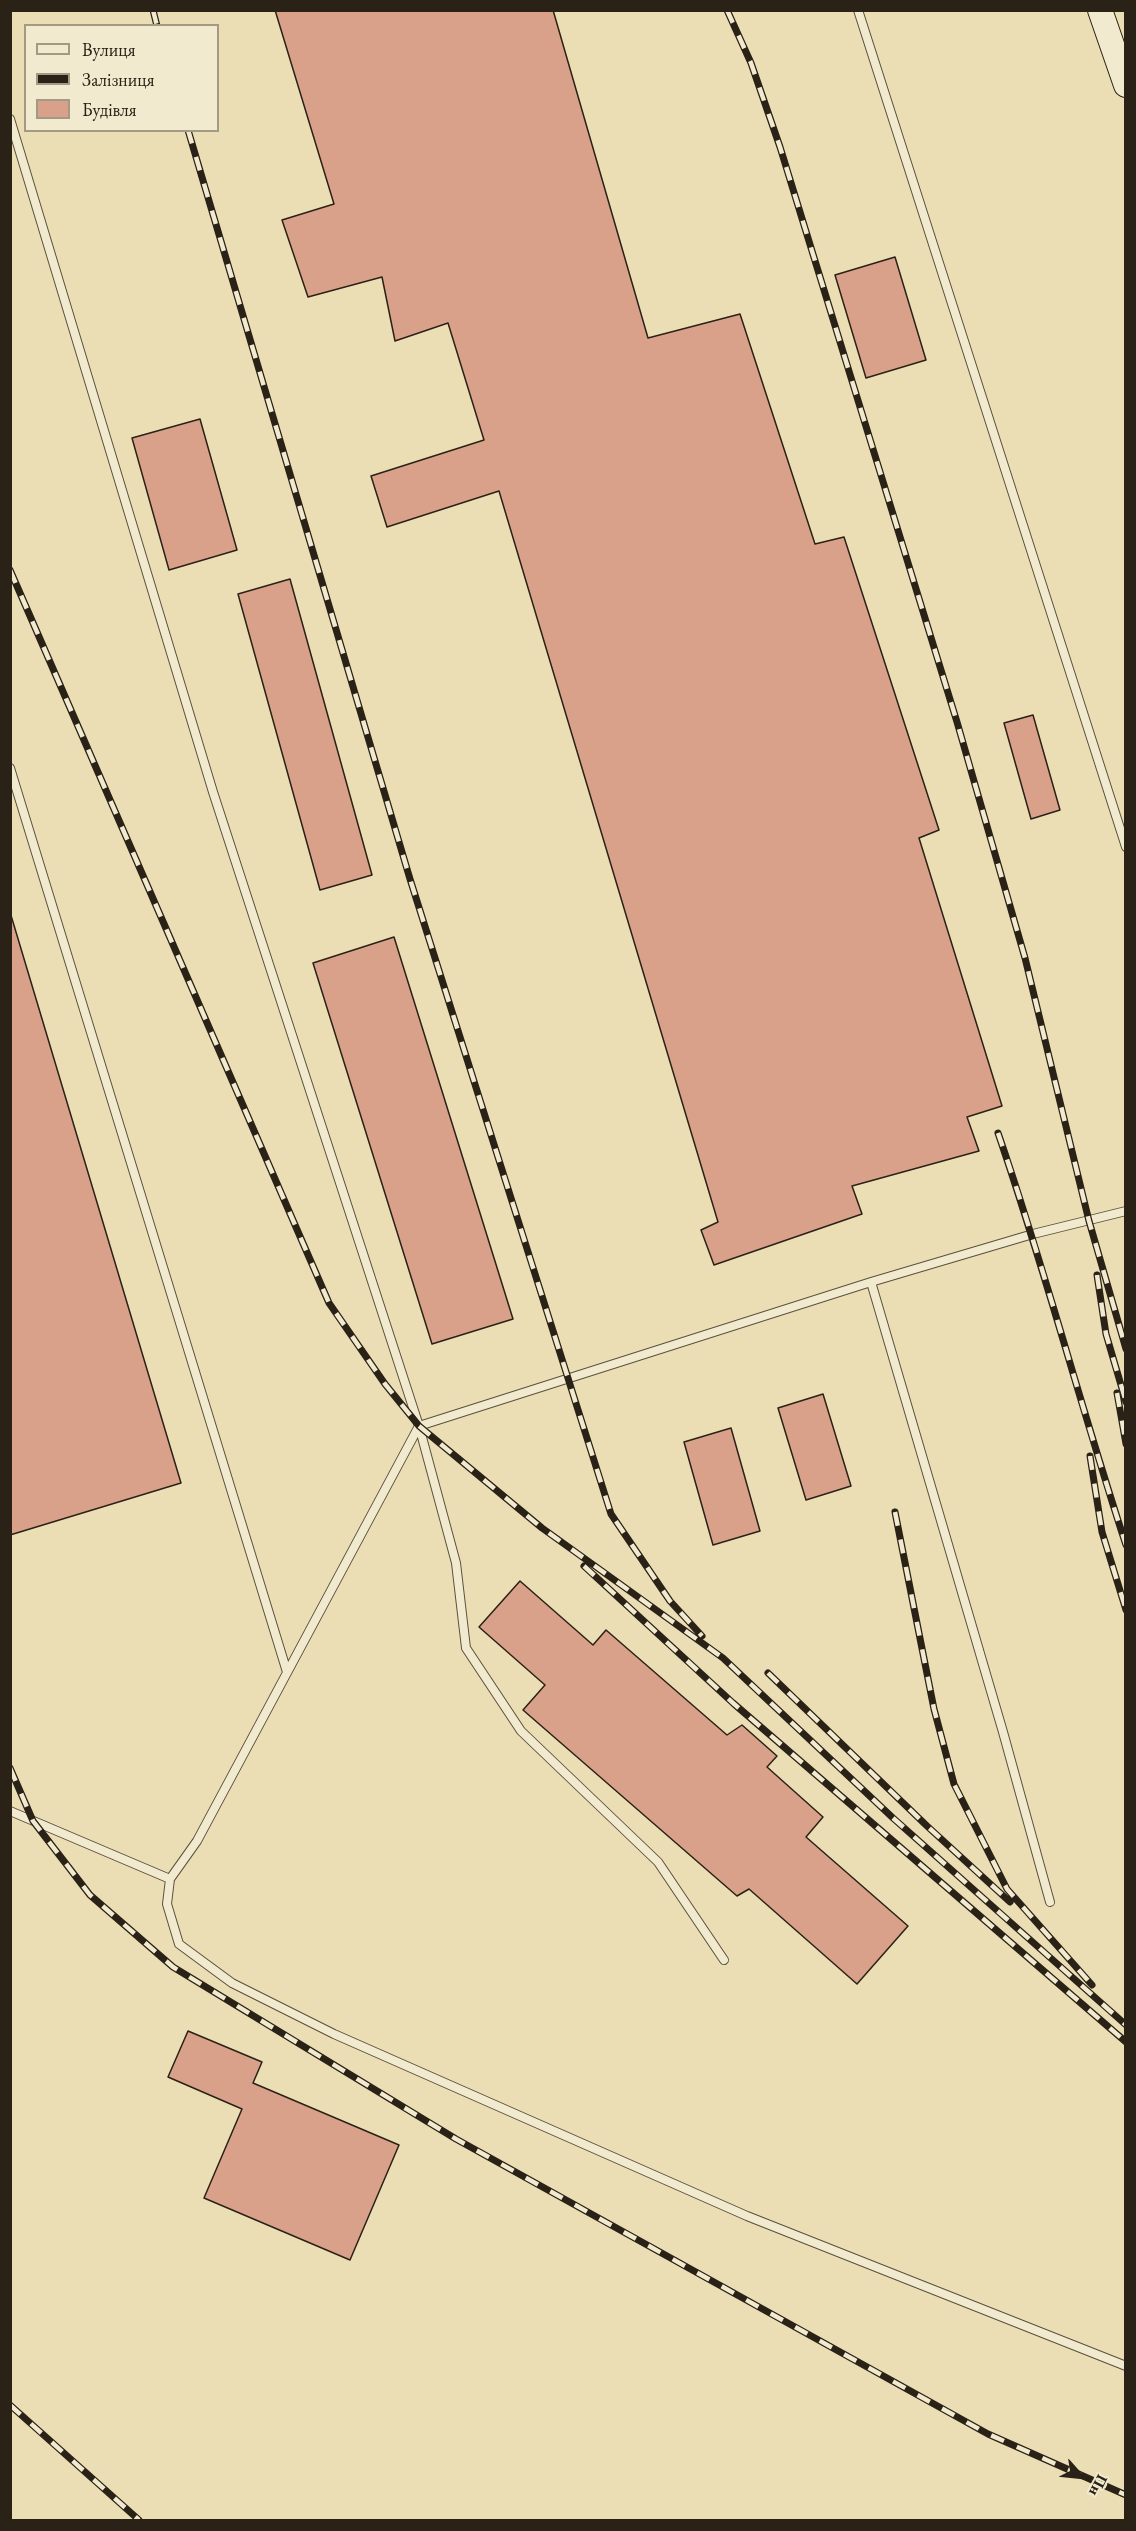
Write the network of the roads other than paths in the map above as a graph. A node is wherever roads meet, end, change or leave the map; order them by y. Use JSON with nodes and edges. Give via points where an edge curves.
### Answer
{"nodes":[{"id":1,"x":858,"y":10,"type":"edge"},
{"id":2,"x":1100,"y":10,"type":"edge"},
{"id":3,"x":1125,"y":86,"type":"edge"},
{"id":4,"x":10,"y":119,"type":"edge"},
{"id":5,"x":10,"y":768,"type":"edge"},
{"id":6,"x":1125,"y":848,"type":"edge"},
{"id":7,"x":1125,"y":1211,"type":"edge"},
{"id":8,"x":872,"y":1282,"type":"junction"},
{"id":9,"x":419,"y":1426,"type":"junction"},
{"id":10,"x":287,"y":1672,"type":"junction"},
{"id":11,"x":10,"y":1811,"type":"edge"},
{"id":12,"x":170,"y":1879,"type":"junction"},
{"id":13,"x":1050,"y":1902,"type":"dead end"},
{"id":14,"x":724,"y":1960,"type":"dead end"},
{"id":15,"x":1125,"y":2366,"type":"edge"}],
"edges":[{"from":1,"to":6,"type":"lane"},
{"from":2,"to":3,"type":"main road"},
{"from":4,"to":9,"type":"lane","via":[[213,792]]},
{"from":5,"to":10,"type":"lane"},
{"from":7,"to":8,"type":"lane"},
{"from":8,"to":9,"type":"lane"},
{"from":8,"to":13,"type":"lane"},
{"from":9,"to":10,"type":"lane"},
{"from":9,"to":14,"type":"lane","via":[[456,1563],[466,1648],[521,1731],[658,1862]]},
{"from":10,"to":12,"type":"lane","via":[[197,1841]]},
{"from":11,"to":12,"type":"lane"},
{"from":12,"to":15,"type":"lane","via":[[167,1904],[179,1944],[232,1983],[334,2034],[747,2216]]}]}
